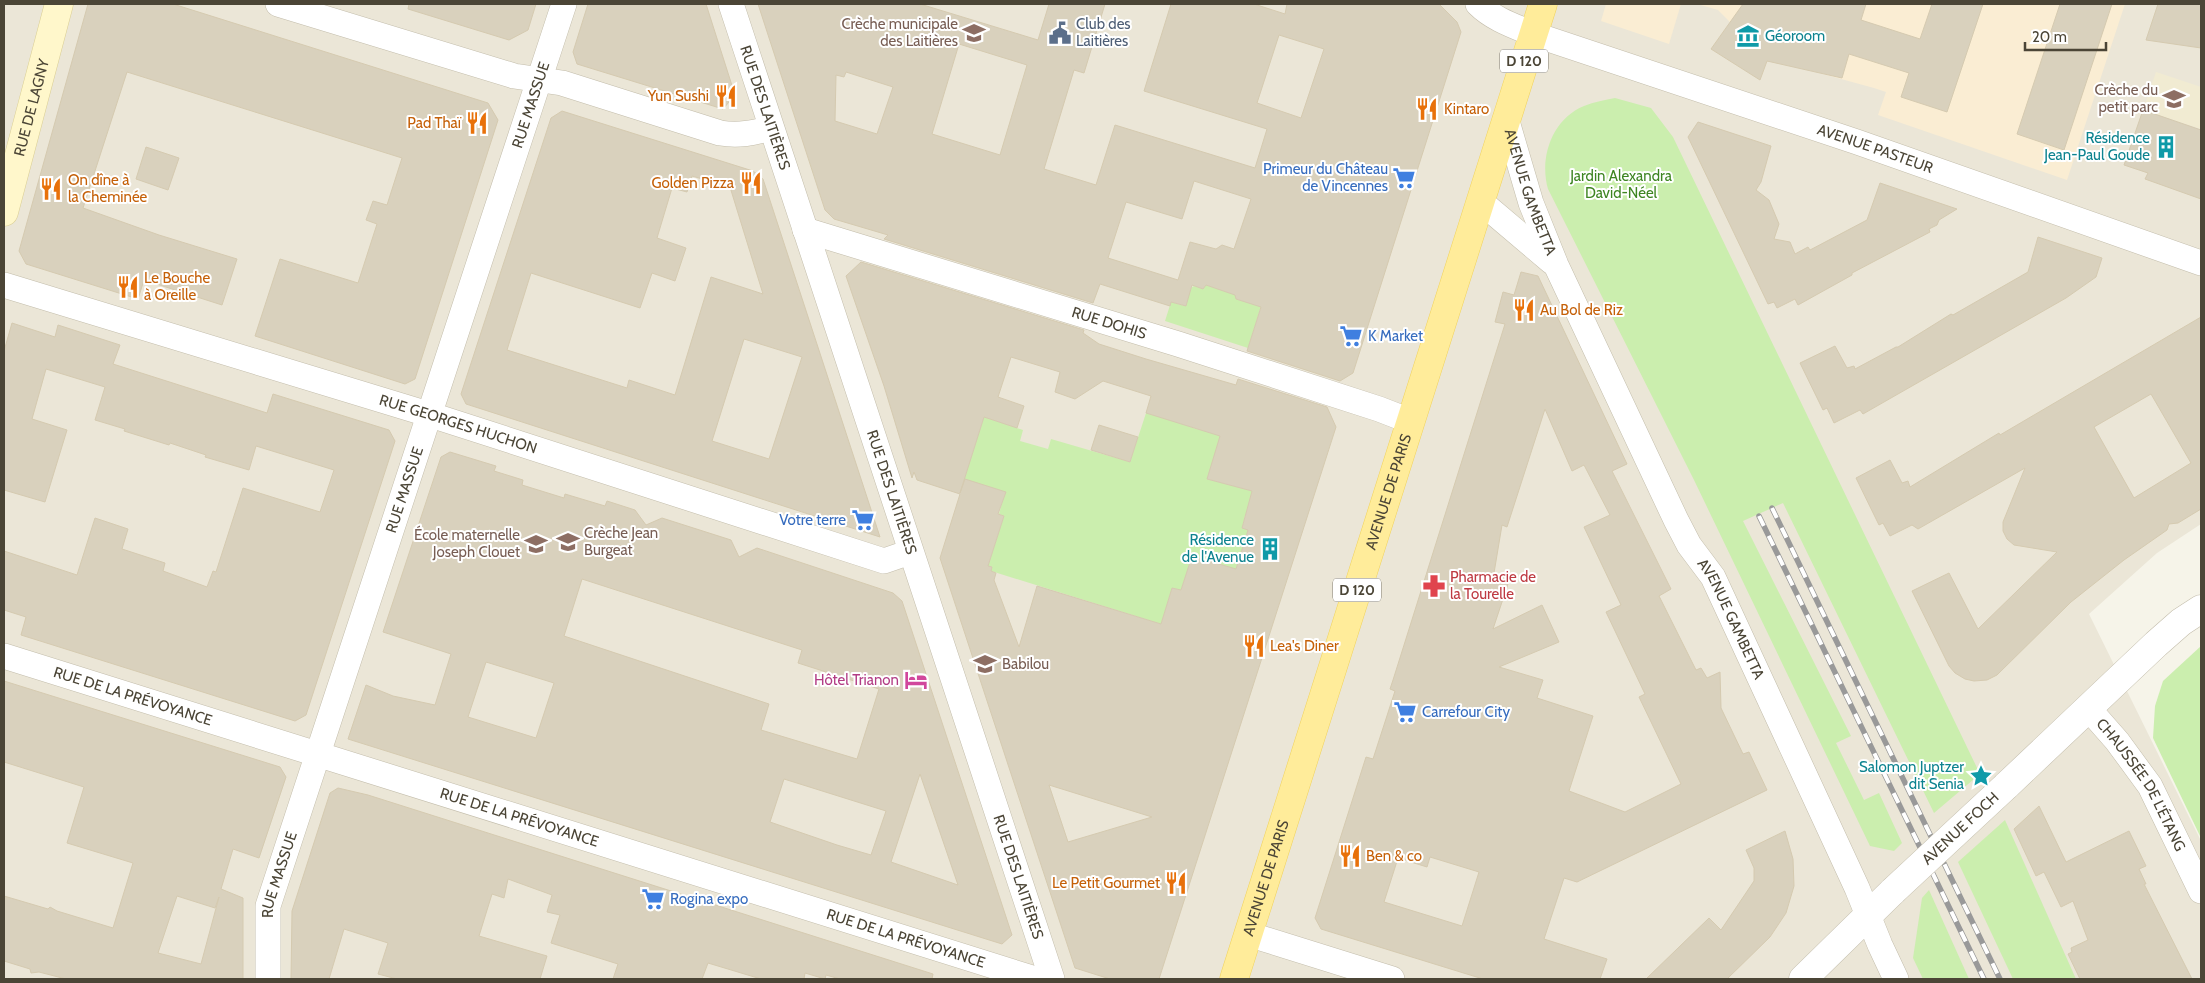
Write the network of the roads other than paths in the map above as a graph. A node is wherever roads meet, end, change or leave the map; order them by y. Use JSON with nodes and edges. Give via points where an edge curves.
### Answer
{"nodes":[{"id":1,"x":59,"y":4,"type":"edge"},
{"id":2,"x":278,"y":4,"type":"edge"},
{"id":3,"x":564,"y":4,"type":"edge"},
{"id":4,"x":731,"y":4,"type":"edge"},
{"id":5,"x":1478,"y":4,"type":"edge"},
{"id":6,"x":1542,"y":4,"type":"edge"},
{"id":7,"x":1540,"y":36,"type":"junction"},
{"id":8,"x":539,"y":80,"type":"junction"},
{"id":9,"x":1506,"y":118,"type":"junction"},
{"id":10,"x":771,"y":128,"type":"junction"},
{"id":11,"x":1480,"y":201,"type":"junction"},
{"id":12,"x":4,"y":212,"type":"edge"},
{"id":13,"x":805,"y":230,"type":"junction"},
{"id":14,"x":2201,"y":263,"type":"edge"},
{"id":15,"x":1556,"y":265,"type":"junction"},
{"id":16,"x":4,"y":285,"type":"edge"},
{"id":17,"x":431,"y":415,"type":"junction"},
{"id":18,"x":1410,"y":421,"type":"junction"},
{"id":19,"x":910,"y":552,"type":"junction"},
{"id":20,"x":2201,"y":609,"type":"edge"},
{"id":21,"x":4,"y":656,"type":"edge"},
{"id":22,"x":2088,"y":708,"type":"junction"},
{"id":23,"x":318,"y":756,"type":"junction"},
{"id":24,"x":2201,"y":891,"type":"edge"},
{"id":25,"x":1868,"y":916,"type":"junction"},
{"id":26,"x":1248,"y":934,"type":"junction"},
{"id":27,"x":268,"y":979,"type":"edge"},
{"id":28,"x":1035,"y":979,"type":"edge"},
{"id":29,"x":1052,"y":979,"type":"edge"},
{"id":30,"x":1234,"y":979,"type":"edge"},
{"id":31,"x":1392,"y":979,"type":"edge"},
{"id":32,"x":1803,"y":979,"type":"edge"},
{"id":33,"x":1896,"y":979,"type":"edge"}],
"edges":[{"from":1,"to":12,"type":"main road","name":"RUE DE LAGNY"},
{"from":2,"to":8,"type":"street","via":[[514,76]]},
{"from":3,"to":8,"type":"street","name":"RUE MASSUE"},
{"from":4,"to":10,"type":"street","name":"RUE DES LAITIÈRES"},
{"from":5,"to":7,"type":"street","name":"AVENUE PASTEUR","via":[[1505,22]]},
{"from":6,"to":7,"type":"main road","name":"AVENUE DE PARIS","number":"D 120"},
{"from":7,"to":9,"type":"main road","name":"AVENUE DE PARIS","number":"D 120"},
{"from":7,"to":14,"type":"street","name":"AVENUE PASTEUR"},
{"from":8,"to":10,"type":"street","via":[[562,83],[720,133],[750,134]]},
{"from":8,"to":17,"type":"street","name":"RUE MASSUE"},
{"from":9,"to":11,"type":"main road","name":"AVENUE DE PARIS","number":"D 120"},
{"from":9,"to":15,"type":"street","name":"AVENUE GAMBETTA","via":[[1531,203]]},
{"from":10,"to":13,"type":"street","name":"RUE DES LAITIÈRES"},
{"from":11,"to":15,"type":"street","name":"AVENUE GAMBETTA"},
{"from":11,"to":18,"type":"main road","name":"AVENUE DE PARIS","number":"D 120"},
{"from":13,"to":18,"type":"street","name":"RUE DOHIS","via":[[1187,347]]},
{"from":13,"to":19,"type":"street","name":"RUE DES LAITIÈRES"},
{"from":15,"to":25,"type":"street","name":"AVENUE GAMBETTA","via":[[1664,496],[1689,545],[1713,578]]},
{"from":16,"to":17,"type":"street","name":"RUE GEORGES HUCHON"},
{"from":17,"to":19,"type":"street","name":"RUE GEORGES HUCHON","via":[[884,561]]},
{"from":17,"to":23,"type":"street","name":"RUE MASSUE"},
{"from":18,"to":26,"type":"main road","name":"AVENUE DE PARIS","number":"D 120"},
{"from":19,"to":29,"type":"street","name":"RUE DES LAITIÈRES"},
{"from":20,"to":22,"type":"street","name":"AVENUE FOCH","via":[[2181,622]]},
{"from":21,"to":23,"type":"street","name":"RUE DE LA PRÉVOYANCE"},
{"from":22,"to":24,"type":"street","name":"CHAUSSÉE DE L'ÉTANG","via":[[2150,786]]},
{"from":22,"to":25,"type":"street","name":"AVENUE FOCH","bridge":true},
{"from":23,"to":27,"type":"street","name":"RUE MASSUE","via":[[268,906]]},
{"from":23,"to":28,"type":"street","name":"RUE DE LA PRÉVOYANCE"},
{"from":25,"to":32,"type":"street","name":"AVENUE FOCH"},
{"from":25,"to":33,"type":"street","name":"AVENUE GAMBETTA"},
{"from":26,"to":30,"type":"main road","name":"AVENUE DE PARIS","number":"D 120"},
{"from":26,"to":31,"type":"street"}]}
